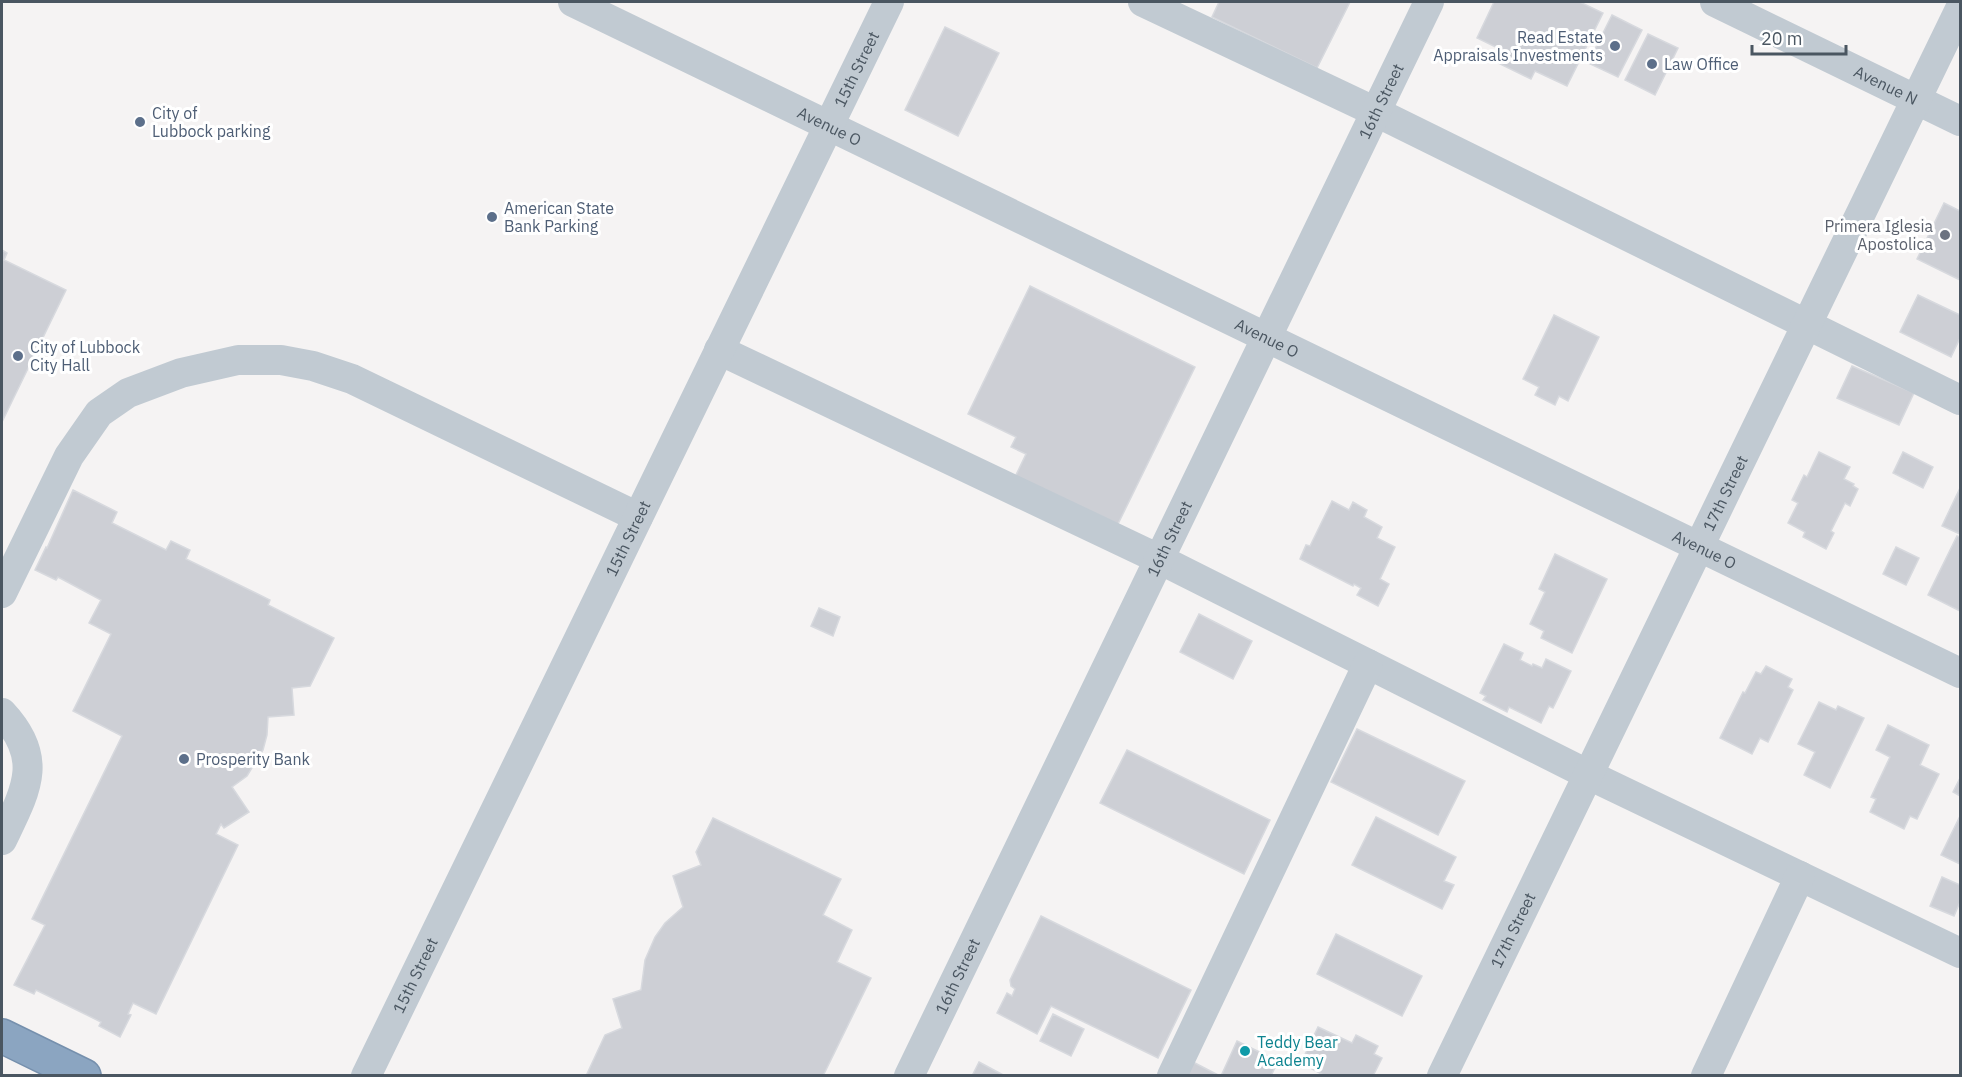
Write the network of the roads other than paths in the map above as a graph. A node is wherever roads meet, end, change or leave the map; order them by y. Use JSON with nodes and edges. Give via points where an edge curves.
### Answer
{"nodes":[{"id":1,"x":573,"y":2,"type":"edge"},
{"id":2,"x":889,"y":2,"type":"edge"},
{"id":3,"x":1143,"y":2,"type":"edge"},
{"id":4,"x":1430,"y":2,"type":"edge"},
{"id":5,"x":1715,"y":2,"type":"edge"},
{"id":6,"x":1960,"y":9,"type":"edge"},
{"id":7,"x":1916,"y":100,"type":"junction"},
{"id":8,"x":1376,"y":112,"type":"junction"},
{"id":9,"x":1960,"y":121,"type":"edge"},
{"id":10,"x":829,"y":126,"type":"junction"},
{"id":11,"x":1807,"y":325,"type":"junction"},
{"id":12,"x":1266,"y":338,"type":"junction"},
{"id":13,"x":719,"y":350,"type":"junction"},
{"id":14,"x":1960,"y":400,"type":"edge"},
{"id":15,"x":638,"y":517,"type":"junction"},
{"id":16,"x":1699,"y":548,"type":"junction"},
{"id":17,"x":1159,"y":559,"type":"junction"},
{"id":18,"x":2,"y":593,"type":"edge"},
{"id":19,"x":1368,"y":664,"type":"junction"},
{"id":20,"x":1960,"y":673,"type":"edge"},
{"id":21,"x":2,"y":713,"type":"edge"},
{"id":22,"x":1589,"y":775,"type":"junction"},
{"id":23,"x":2,"y":840,"type":"edge"},
{"id":24,"x":1800,"y":876,"type":"junction"},
{"id":25,"x":1960,"y":953,"type":"edge"},
{"id":26,"x":2,"y":1036,"type":"edge"},
{"id":27,"x":84,"y":1076,"type":"edge"},
{"id":28,"x":366,"y":1076,"type":"edge"},
{"id":29,"x":909,"y":1076,"type":"edge"},
{"id":30,"x":1172,"y":1076,"type":"edge"},
{"id":31,"x":1442,"y":1076,"type":"edge"},
{"id":32,"x":1706,"y":1076,"type":"edge"}],
"edges":[{"from":1,"to":10,"type":"street","name":"Avenue O"},
{"from":2,"to":10,"type":"street","name":"15th Street"},
{"from":3,"to":8,"type":"street"},
{"from":4,"to":8,"type":"street","name":"16th Street"},
{"from":5,"to":7,"type":"street","name":"Avenue N"},
{"from":6,"to":7,"type":"street","name":"17th Street"},
{"from":7,"to":9,"type":"street","name":"Avenue N"},
{"from":7,"to":11,"type":"street","name":"17th Street"},
{"from":8,"to":11,"type":"street"},
{"from":8,"to":12,"type":"street","name":"16th Street"},
{"from":10,"to":12,"type":"street","name":"Avenue O"},
{"from":10,"to":13,"type":"street","name":"15th Street"},
{"from":11,"to":14,"type":"street"},
{"from":11,"to":16,"type":"street","name":"17th Street"},
{"from":12,"to":16,"type":"street","name":"Avenue O"},
{"from":12,"to":17,"type":"street","name":"16th Street"},
{"from":13,"to":15,"type":"street","name":"15th Street"},
{"from":13,"to":17,"type":"street"},
{"from":15,"to":18,"type":"street","via":[[352,380],[281,360],[238,360],[128,393],[99,413],[69,456]]},
{"from":15,"to":28,"type":"street","name":"15th Street"},
{"from":16,"to":20,"type":"street","name":"Avenue O"},
{"from":16,"to":22,"type":"street","name":"17th Street"},
{"from":17,"to":19,"type":"street"},
{"from":17,"to":29,"type":"street","name":"16th Street"},
{"from":19,"to":22,"type":"street"},
{"from":19,"to":30,"type":"street"},
{"from":21,"to":23,"type":"street","via":[[14,726],[25,750],[28,773],[25,792]]},
{"from":22,"to":24,"type":"street"},
{"from":22,"to":31,"type":"street","name":"17th Street"},
{"from":24,"to":25,"type":"street"},
{"from":24,"to":32,"type":"street"},
{"from":26,"to":27,"type":"highway"}]}
